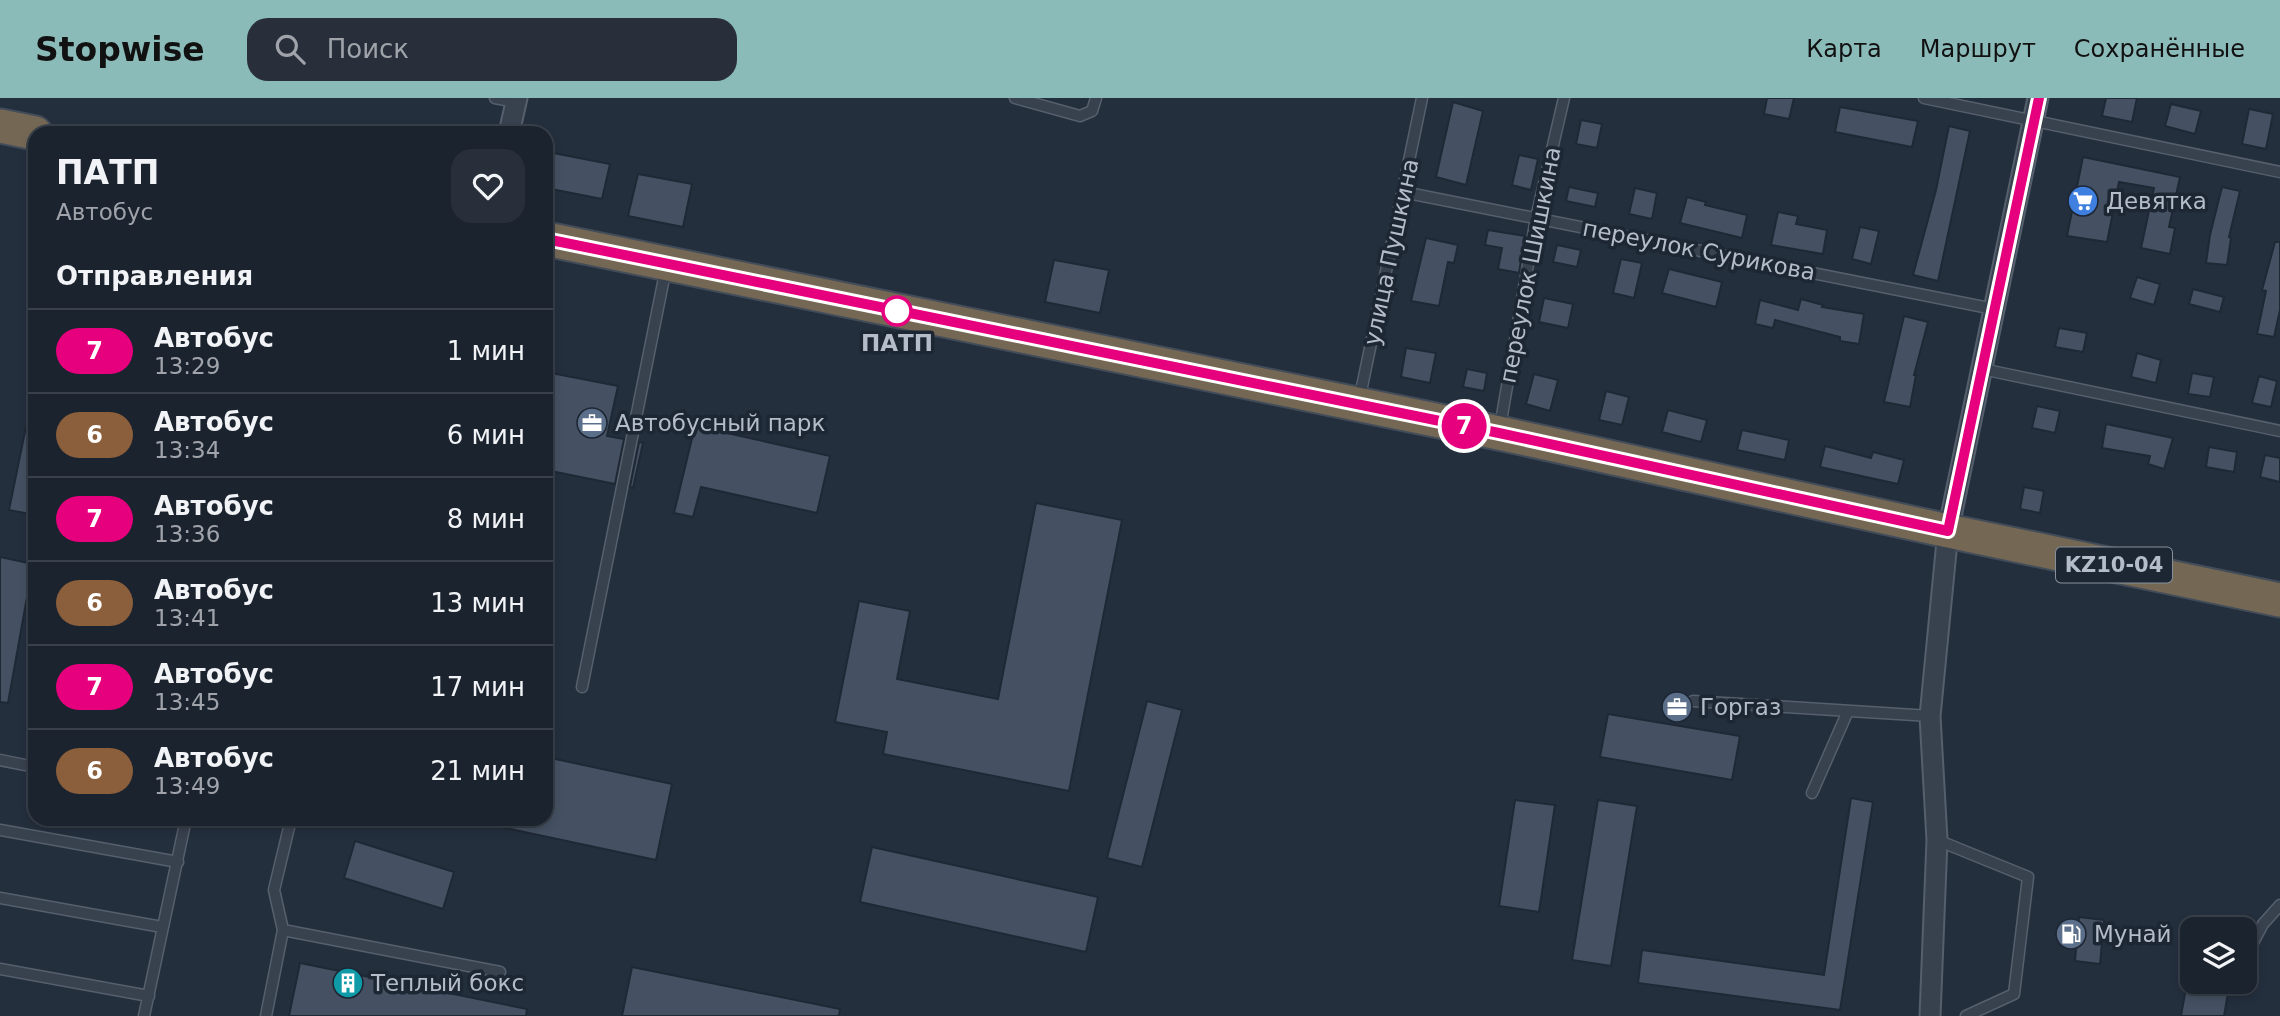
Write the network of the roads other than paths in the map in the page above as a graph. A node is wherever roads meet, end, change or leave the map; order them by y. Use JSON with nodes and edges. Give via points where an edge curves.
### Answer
{"nodes":[{"id":1,"x":495,"y":98,"type":"edge"},
{"id":2,"x":1015,"y":98,"type":"edge"},
{"id":3,"x":1096,"y":98,"type":"edge"},
{"id":4,"x":1422,"y":98,"type":"edge"},
{"id":5,"x":1564,"y":98,"type":"edge"},
{"id":6,"x":1924,"y":98,"type":"edge"},
{"id":7,"x":2039,"y":98,"type":"edge"},
{"id":8,"x":516,"y":100,"type":"edge"},
{"id":9,"x":2034,"y":122,"type":"junction"},
{"id":10,"x":0,"y":126,"type":"edge"},
{"id":11,"x":510,"y":126,"type":"edge"},
{"id":12,"x":28,"y":132,"type":"edge"},
{"id":13,"x":2280,"y":172,"type":"edge"},
{"id":14,"x":1404,"y":192,"type":"junction"},
{"id":15,"x":1536,"y":218,"type":"junction"},
{"id":16,"x":553,"y":240,"type":"edge"},
{"id":17,"x":667,"y":264,"type":"junction"},
{"id":18,"x":1994,"y":309,"type":"junction"},
{"id":19,"x":1982,"y":369,"type":"junction"},
{"id":20,"x":1359,"y":405,"type":"junction"},
{"id":21,"x":2280,"y":431,"type":"edge"},
{"id":22,"x":1499,"y":433,"type":"junction"},
{"id":23,"x":1948,"y":531,"type":"junction"},
{"id":24,"x":2280,"y":600,"type":"edge"},
{"id":25,"x":582,"y":687,"type":"dead end"},
{"id":26,"x":1693,"y":701,"type":"dead end"},
{"id":27,"x":1848,"y":711,"type":"junction"},
{"id":28,"x":1930,"y":716,"type":"junction"},
{"id":29,"x":0,"y":760,"type":"edge"},
{"id":30,"x":28,"y":766,"type":"edge"},
{"id":31,"x":1812,"y":793,"type":"dead end"},
{"id":32,"x":185,"y":826,"type":"edge"},
{"id":33,"x":289,"y":826,"type":"edge"},
{"id":34,"x":0,"y":830,"type":"edge"},
{"id":35,"x":1937,"y":839,"type":"junction"},
{"id":36,"x":178,"y":862,"type":"junction"},
{"id":37,"x":0,"y":898,"type":"edge"},
{"id":38,"x":2280,"y":905,"type":"edge"},
{"id":39,"x":162,"y":927,"type":"junction"},
{"id":40,"x":283,"y":930,"type":"junction"},
{"id":41,"x":2257,"y":935,"type":"edge"},
{"id":42,"x":0,"y":969,"type":"edge"},
{"id":43,"x":500,"y":972,"type":"dead end"},
{"id":44,"x":149,"y":996,"type":"junction"},
{"id":45,"x":144,"y":1016,"type":"edge"},
{"id":46,"x":266,"y":1016,"type":"edge"},
{"id":47,"x":1930,"y":1016,"type":"edge"},
{"id":48,"x":1966,"y":1016,"type":"edge"}],
"edges":[{"from":1,"to":8,"type":"lane"},
{"from":2,"to":3,"type":"lane","via":[[1080,116],[1092,111]]},
{"from":4,"to":14,"type":"lane","name":"улица Пушкина"},
{"from":5,"to":15,"type":"lane","name":"переулок Шишкина"},
{"from":6,"to":9,"type":"lane"},
{"from":7,"to":9,"type":"street"},
{"from":8,"to":11,"type":"street"},
{"from":9,"to":13,"type":"lane"},
{"from":9,"to":18,"type":"street"},
{"from":10,"to":12,"type":"highway"},
{"from":14,"to":15,"type":"lane","name":"переулок Сурикова"},
{"from":14,"to":20,"type":"lane","name":"улица Пушкина"},
{"from":15,"to":18,"type":"lane","name":"переулок Сурикова"},
{"from":15,"to":22,"type":"lane","name":"переулок Шишкина"},
{"from":16,"to":17,"type":"highway","number":"KZ10-04"},
{"from":17,"to":20,"type":"highway","number":"KZ10-04"},
{"from":17,"to":25,"type":"lane"},
{"from":18,"to":19,"type":"street"},
{"from":19,"to":21,"type":"lane"},
{"from":19,"to":23,"type":"street"},
{"from":20,"to":22,"type":"highway","number":"KZ10-04"},
{"from":22,"to":23,"type":"highway","number":"KZ10-04"},
{"from":23,"to":24,"type":"highway","number":"KZ10-04"},
{"from":23,"to":28,"type":"street"},
{"from":26,"to":27,"type":"lane"},
{"from":27,"to":28,"type":"lane"},
{"from":27,"to":31,"type":"lane"},
{"from":28,"to":35,"type":"street"},
{"from":29,"to":30,"type":"lane"},
{"from":32,"to":36,"type":"lane"},
{"from":33,"to":40,"type":"lane","via":[[274,890]]},
{"from":34,"to":36,"type":"lane"},
{"from":35,"to":47,"type":"street"},
{"from":35,"to":48,"type":"lane","via":[[2028,877],[2014,994]]},
{"from":36,"to":39,"type":"lane"},
{"from":37,"to":39,"type":"lane"},
{"from":38,"to":41,"type":"lane"},
{"from":39,"to":44,"type":"lane"},
{"from":40,"to":43,"type":"lane"},
{"from":40,"to":46,"type":"lane"},
{"from":42,"to":44,"type":"lane"},
{"from":44,"to":45,"type":"lane"}]}
